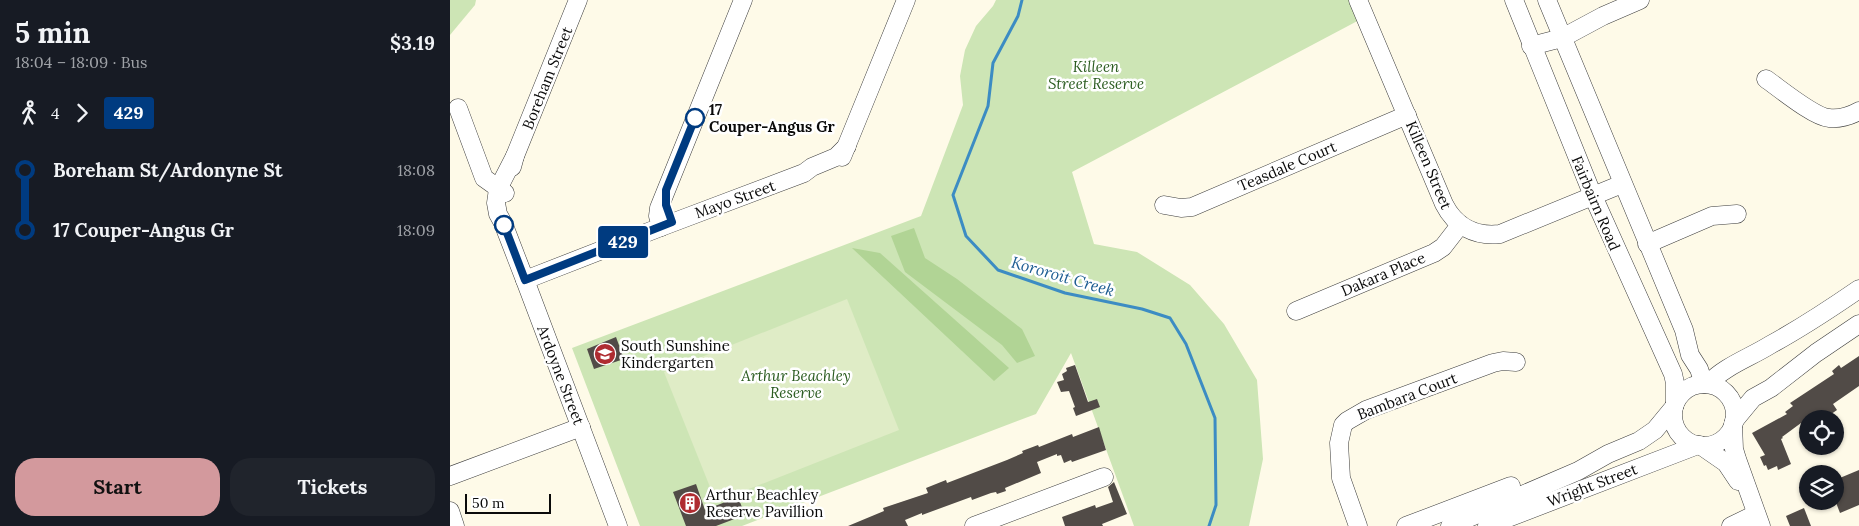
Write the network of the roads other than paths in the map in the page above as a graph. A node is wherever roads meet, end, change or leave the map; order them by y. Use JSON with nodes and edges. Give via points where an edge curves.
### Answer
{"nodes":[{"id":1,"x":578,"y":0,"type":"edge"},
{"id":2,"x":743,"y":0,"type":"edge"},
{"id":3,"x":906,"y":0,"type":"edge"},
{"id":4,"x":1358,"y":0,"type":"edge"},
{"id":5,"x":1514,"y":0,"type":"edge"},
{"id":6,"x":1546,"y":0,"type":"edge"},
{"id":7,"x":1640,"y":0,"type":"edge"},
{"id":8,"x":1560,"y":33,"type":"junction"},
{"id":9,"x":1531,"y":46,"type":"junction"},
{"id":10,"x":1766,"y":79,"type":"dead end"},
{"id":11,"x":458,"y":108,"type":"dead end"},
{"id":12,"x":1859,"y":111,"type":"edge"},
{"id":13,"x":1407,"y":115,"type":"junction"},
{"id":14,"x":1622,"y":184,"type":"junction"},
{"id":15,"x":504,"y":185,"type":"junction"},
{"id":16,"x":1593,"y":196,"type":"junction"},
{"id":17,"x":1164,"y":205,"type":"dead end"},
{"id":18,"x":1736,"y":214,"type":"dead end"},
{"id":19,"x":666,"y":225,"type":"junction"},
{"id":20,"x":1460,"y":225,"type":"junction"},
{"id":21,"x":1646,"y":244,"type":"junction"},
{"id":22,"x":525,"y":280,"type":"junction"},
{"id":23,"x":1859,"y":289,"type":"edge"},
{"id":24,"x":1296,"y":311,"type":"dead end"},
{"id":25,"x":1859,"y":324,"type":"edge"},
{"id":26,"x":1516,"y":362,"type":"dead end"},
{"id":27,"x":1706,"y":384,"type":"junction"},
{"id":28,"x":1674,"y":406,"type":"junction"},
{"id":29,"x":1734,"y":423,"type":"junction"},
{"id":30,"x":580,"y":427,"type":"junction"},
{"id":31,"x":1699,"y":445,"type":"junction"},
{"id":32,"x":1592,"y":463,"type":"junction"},
{"id":33,"x":450,"y":476,"type":"edge"},
{"id":34,"x":1104,"y":477,"type":"dead end"},
{"id":35,"x":450,"y":511,"type":"edge"},
{"id":36,"x":1754,"y":518,"type":"edge"},
{"id":37,"x":455,"y":526,"type":"edge"},
{"id":38,"x":618,"y":526,"type":"edge"},
{"id":39,"x":974,"y":526,"type":"edge"},
{"id":40,"x":1358,"y":526,"type":"edge"},
{"id":41,"x":1406,"y":526,"type":"edge"},
{"id":42,"x":1450,"y":526,"type":"edge"},
{"id":43,"x":1487,"y":526,"type":"edge"},
{"id":44,"x":1731,"y":526,"type":"edge"}],
"edges":[{"from":1,"to":15,"type":"street","name":"Boreham Street"},
{"from":2,"to":19,"type":"street","via":[[659,208]]},
{"from":3,"to":19,"type":"street","name":"Mayo Street","via":[[847,146],[836,157],[804,173]]},
{"from":4,"to":13,"type":"street","name":"Killeen Street"},
{"from":5,"to":9,"type":"street","name":"Fairbairn Road"},
{"from":6,"to":8,"type":"street","name":"Fairbairn Road"},
{"from":7,"to":8,"type":"street"},
{"from":8,"to":9,"type":"street"},
{"from":8,"to":14,"type":"street","name":"Fairbairn Road"},
{"from":9,"to":16,"type":"street","name":"Fairbairn Road"},
{"from":10,"to":12,"type":"street","via":[[1827,118]]},
{"from":11,"to":15,"type":"street","via":[[479,162]]},
{"from":13,"to":17,"type":"street","name":"Teasdale Court","via":[[1192,207]]},
{"from":13,"to":20,"type":"street","name":"Killeen Street","via":[[1444,204]]},
{"from":14,"to":16,"type":"street","name":"Killeen Street"},
{"from":14,"to":21,"type":"street","name":"Fairbairn Road"},
{"from":15,"to":22,"type":"street","name":"Ardoyne Street","via":[[503,223]]},
{"from":16,"to":20,"type":"street","name":"Killeen Street","via":[[1500,234],[1479,234]]},
{"from":16,"to":28,"type":"street","name":"Fairbairn Road","via":[[1673,374]]},
{"from":18,"to":21,"type":"street","via":[[1712,216]]},
{"from":19,"to":22,"type":"street","name":"Mayo Street"},
{"from":20,"to":24,"type":"street","name":"Dakara Place","via":[[1434,253]]},
{"from":21,"to":27,"type":"street","name":"Fairbairn Road","via":[[1684,330],[1690,355]]},
{"from":22,"to":30,"type":"street","name":"Ardoyne Street"},
{"from":23,"to":27,"type":"street","via":[[1786,336],[1726,368]]},
{"from":25,"to":29,"type":"street","via":[[1752,399]]},
{"from":26,"to":40,"type":"street","name":"Bambara Court","via":[[1493,363],[1366,410],[1343,425],[1339,443],[1341,478]]},
{"from":27,"to":28,"type":"street","via":[[1684,391]]},
{"from":27,"to":29,"type":"street","via":[[1720,388],[1729,396],[1734,408]]},
{"from":28,"to":31,"type":"street","via":[[1676,429],[1685,439]]},
{"from":28,"to":32,"type":"street","name":"Wright Street","via":[[1649,435]]},
{"from":29,"to":31,"type":"street","via":[[1720,441]]},
{"from":29,"to":36,"type":"street","via":[[1734,449]]},
{"from":30,"to":33,"type":"street"},
{"from":30,"to":38,"type":"street","name":"Ardoyne Street"},
{"from":31,"to":36,"type":"street","via":[[1726,463]]},
{"from":31,"to":43,"type":"street","name":"Wright Street"},
{"from":32,"to":41,"type":"street","name":"Wright Street","via":[[1578,460]]},
{"from":32,"to":42,"type":"street","name":"Wright Street"},
{"from":34,"to":39,"type":"street"},
{"from":35,"to":37,"type":"street"},
{"from":36,"to":44,"type":"street"}]}
